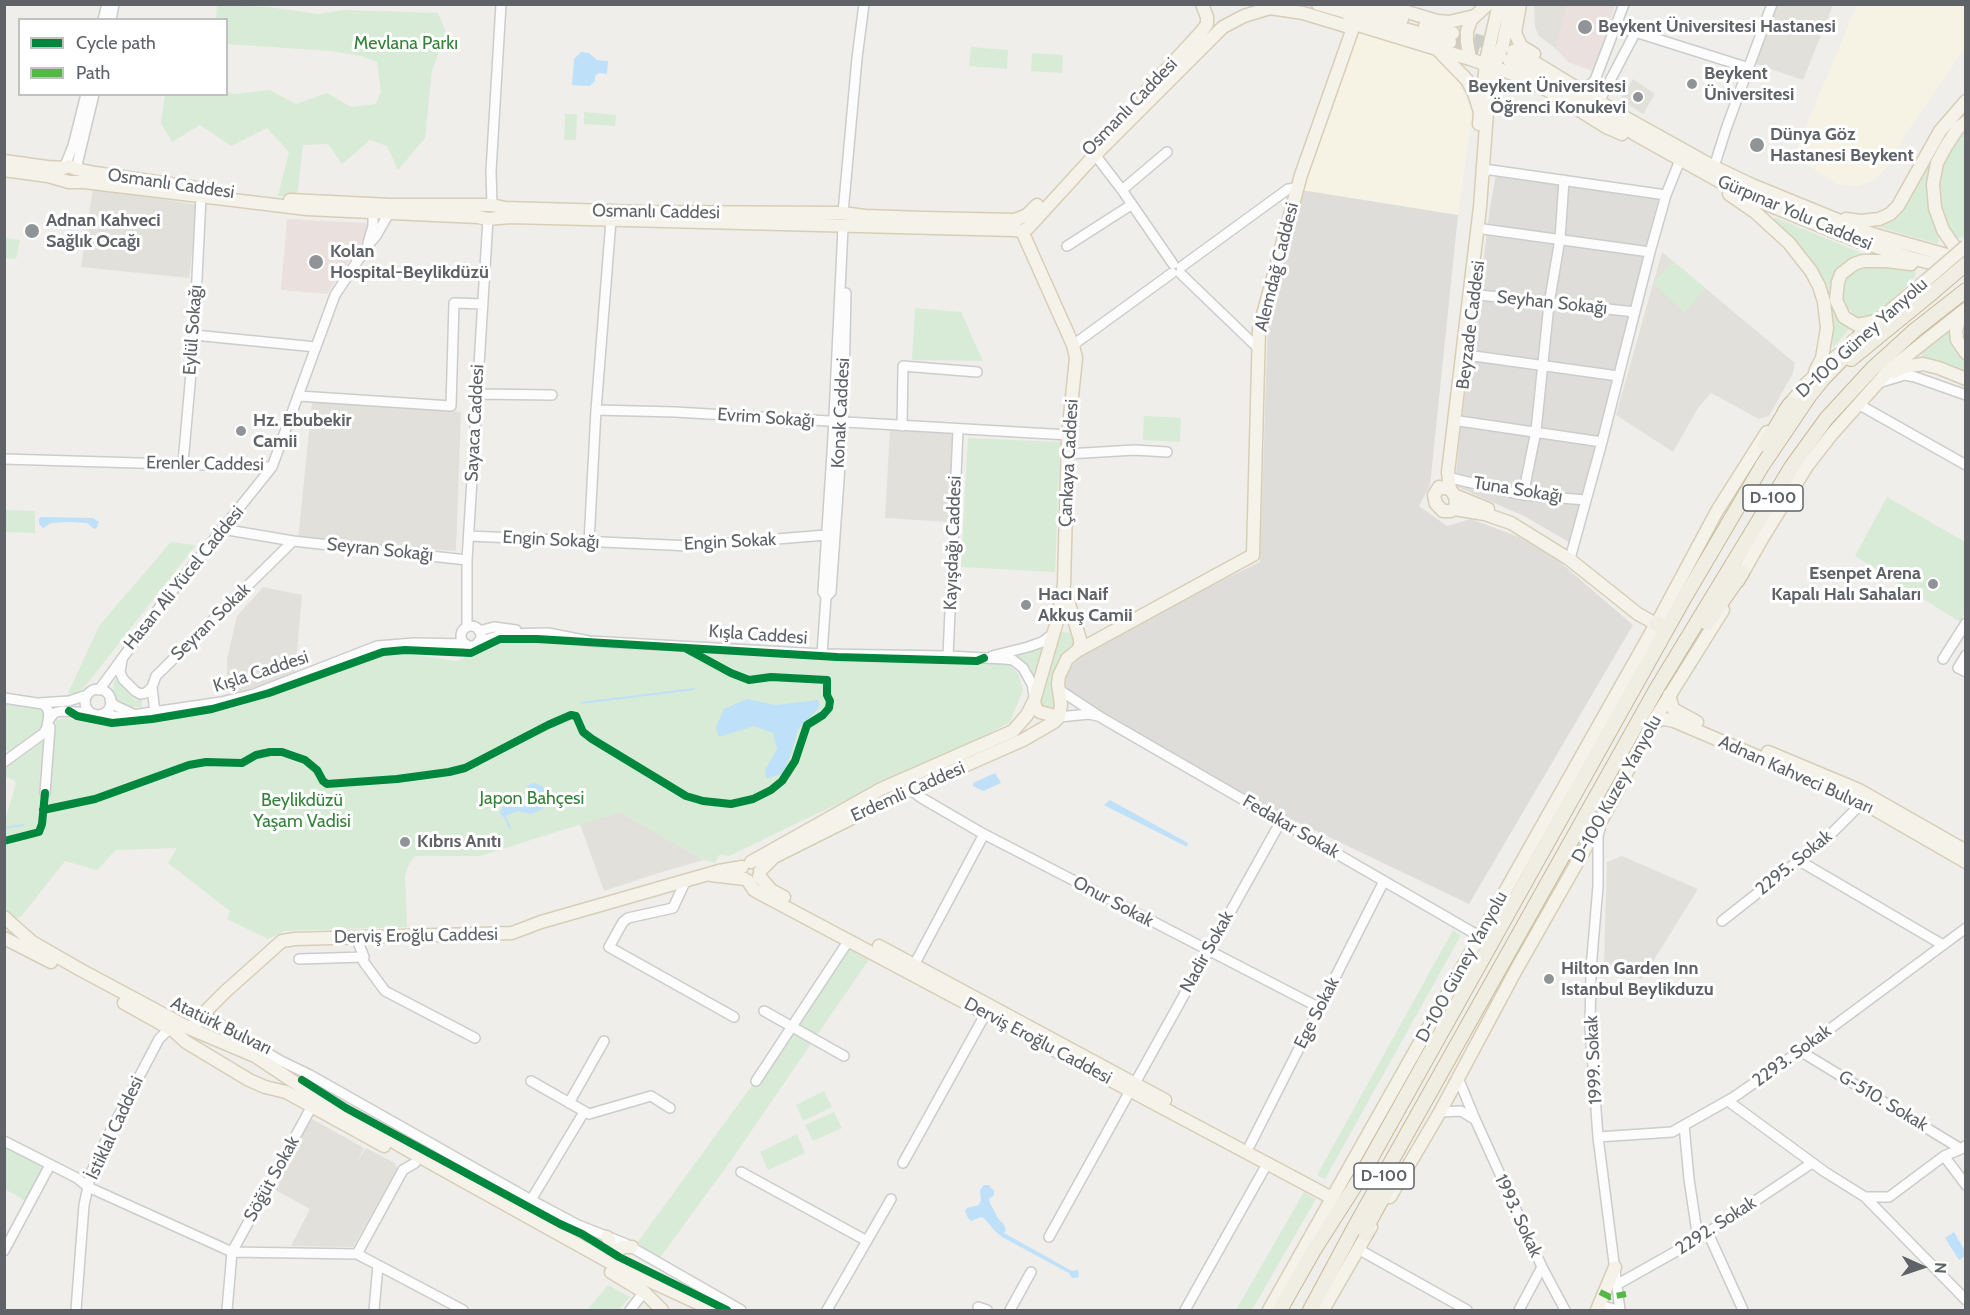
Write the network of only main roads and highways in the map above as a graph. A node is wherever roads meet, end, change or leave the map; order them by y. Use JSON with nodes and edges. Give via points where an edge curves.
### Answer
{"nodes":[{"id":1,"x":1202,"y":4,"type":"edge"},
{"id":2,"x":1296,"y":4,"type":"edge"},
{"id":3,"x":1318,"y":4,"type":"edge"},
{"id":4,"x":1350,"y":4,"type":"edge"},
{"id":5,"x":1381,"y":4,"type":"edge"},
{"id":6,"x":1488,"y":4,"type":"edge"},
{"id":7,"x":1499,"y":4,"type":"edge"},
{"id":8,"x":1511,"y":4,"type":"edge"},
{"id":9,"x":1520,"y":4,"type":"edge"},
{"id":10,"x":1273,"y":6,"type":"edge"},
{"id":11,"x":1475,"y":16,"type":"junction"},
{"id":12,"x":1354,"y":25,"type":"junction"},
{"id":13,"x":1450,"y":37,"type":"junction"},
{"id":14,"x":1436,"y":48,"type":"junction"},
{"id":15,"x":1470,"y":58,"type":"junction"},
{"id":16,"x":1490,"y":66,"type":"junction"},
{"id":17,"x":1519,"y":76,"type":"junction"},
{"id":18,"x":1490,"y":94,"type":"junction"},
{"id":19,"x":1965,"y":101,"type":"edge"},
{"id":20,"x":1480,"y":112,"type":"junction"},
{"id":21,"x":1965,"y":122,"type":"edge"},
{"id":22,"x":1654,"y":145,"type":"junction"},
{"id":23,"x":4,"y":161,"type":"edge"},
{"id":24,"x":1714,"y":167,"type":"junction"},
{"id":25,"x":1480,"y":168,"type":"junction"},
{"id":26,"x":4,"y":170,"type":"edge"},
{"id":27,"x":1700,"y":172,"type":"junction"},
{"id":28,"x":69,"y":174,"type":"junction"},
{"id":29,"x":1477,"y":205,"type":"junction"},
{"id":30,"x":373,"y":208,"type":"junction"},
{"id":31,"x":490,"y":212,"type":"junction"},
{"id":32,"x":1814,"y":212,"type":"junction"},
{"id":33,"x":844,"y":219,"type":"junction"},
{"id":34,"x":1022,"y":225,"type":"junction"},
{"id":35,"x":1965,"y":246,"type":"edge"},
{"id":36,"x":1965,"y":255,"type":"edge"},
{"id":37,"x":1965,"y":262,"type":"edge"},
{"id":38,"x":1932,"y":264,"type":"junction"},
{"id":39,"x":1965,"y":272,"type":"edge"},
{"id":40,"x":1963,"y":303,"type":"edge"},
{"id":41,"x":1884,"y":316,"type":"junction"},
{"id":42,"x":1860,"y":336,"type":"junction"},
{"id":43,"x":1965,"y":353,"type":"edge"},
{"id":44,"x":1965,"y":379,"type":"edge"},
{"id":45,"x":1807,"y":383,"type":"junction"},
{"id":46,"x":1878,"y":383,"type":"junction"},
{"id":47,"x":1796,"y":407,"type":"junction"},
{"id":48,"x":1448,"y":486,"type":"junction"},
{"id":49,"x":1454,"y":509,"type":"junction"},
{"id":50,"x":1570,"y":557,"type":"junction"},
{"id":51,"x":1742,"y":573,"type":"junction"},
{"id":52,"x":1064,"y":584,"type":"junction"},
{"id":53,"x":1654,"y":622,"type":"junction"},
{"id":54,"x":1079,"y":632,"type":"junction"},
{"id":55,"x":1054,"y":633,"type":"junction"},
{"id":56,"x":1077,"y":651,"type":"junction"},
{"id":57,"x":1669,"y":695,"type":"junction"},
{"id":58,"x":1034,"y":702,"type":"junction"},
{"id":59,"x":1059,"y":717,"type":"junction"},
{"id":60,"x":1653,"y":722,"type":"junction"},
{"id":61,"x":1633,"y":731,"type":"junction"},
{"id":62,"x":1866,"y":798,"type":"junction"},
{"id":63,"x":1965,"y":851,"type":"edge"},
{"id":64,"x":1965,"y":862,"type":"edge"},
{"id":65,"x":751,"y":873,"type":"junction"},
{"id":66,"x":4,"y":917,"type":"edge"},
{"id":67,"x":4,"y":938,"type":"edge"},
{"id":68,"x":191,"y":1029,"type":"junction"},
{"id":69,"x":1460,"y":1042,"type":"junction"},
{"id":70,"x":232,"y":1046,"type":"junction"},
{"id":71,"x":227,"y":1066,"type":"junction"},
{"id":72,"x":291,"y":1080,"type":"junction"},
{"id":73,"x":286,"y":1092,"type":"junction"},
{"id":74,"x":1394,"y":1117,"type":"junction"},
{"id":75,"x":1334,"y":1195,"type":"junction"},
{"id":76,"x":1366,"y":1234,"type":"junction"},
{"id":77,"x":560,"y":1235,"type":"junction"},
{"id":78,"x":607,"y":1237,"type":"road end"},
{"id":79,"x":632,"y":1247,"type":"road end"},
{"id":80,"x":1298,"y":1260,"type":"junction"},
{"id":81,"x":1616,"y":1267,"type":"road end"},
{"id":82,"x":626,"y":1271,"type":"junction"},
{"id":83,"x":662,"y":1287,"type":"junction"},
{"id":84,"x":646,"y":1294,"type":"junction"},
{"id":85,"x":1597,"y":1309,"type":"edge"},
{"id":86,"x":662,"y":1311,"type":"edge"},
{"id":87,"x":669,"y":1311,"type":"edge"},
{"id":88,"x":692,"y":1311,"type":"edge"},
{"id":89,"x":713,"y":1311,"type":"edge"},
{"id":90,"x":1269,"y":1311,"type":"edge"},
{"id":91,"x":1280,"y":1311,"type":"edge"},
{"id":92,"x":1310,"y":1311,"type":"edge"},
{"id":93,"x":1323,"y":1311,"type":"edge"}],
"edges":[{"from":1,"to":34,"type":"main road","name":"Osmanlı Caddesi","via":[[1207,17],[1202,31]]},
{"from":2,"to":12,"type":"main road"},
{"from":3,"to":13,"type":"main road"},
{"from":4,"to":13,"type":"main road"},
{"from":5,"to":13,"type":"main road","via":[[1437,21]]},
{"from":6,"to":11,"type":"main road"},
{"from":7,"to":16,"type":"main road"},
{"from":8,"to":16,"type":"main road","via":[[1503,44]]},
{"from":9,"to":24,"type":"main road","via":[[1515,29],[1521,46],[1704,154]]},
{"from":10,"to":12,"type":"main road","name":"Osmanlı Caddesi"},
{"from":10,"to":34,"type":"main road","name":"Osmanlı Caddesi","via":[[1233,21],[1216,33]]},
{"from":11,"to":13,"type":"main road"},
{"from":11,"to":15,"type":"main road","via":[[1467,31]]},
{"from":12,"to":14,"type":"main road"},
{"from":12,"to":56,"type":"main road","name":"Alemdağ Caddesi","via":[[1301,175],[1259,329],[1253,555]]},
{"from":13,"to":14,"type":"main road"},
{"from":13,"to":15,"type":"main road"},
{"from":14,"to":20,"type":"main road","via":[[1467,80]]},
{"from":15,"to":16,"type":"main road"},
{"from":16,"to":17,"type":"main road"},
{"from":16,"to":18,"type":"main road"},
{"from":16,"to":20,"type":"main road"},
{"from":17,"to":18,"type":"main road","via":[[1499,82]]},
{"from":17,"to":22,"type":"main road","via":[[1606,127]]},
{"from":18,"to":25,"type":"main road"},
{"from":19,"to":32,"type":"main road","via":[[1940,131],[1909,189],[1890,214],[1861,221]]},
{"from":20,"to":25,"type":"main road"},
{"from":21,"to":36,"type":"main road","via":[[1937,163],[1933,184],[1942,230]]},
{"from":22,"to":24,"type":"main road","name":"Gürpınar Yolu Caddesi","via":[[1511,56],[1534,62]]},
{"from":22,"to":27,"type":"main road","name":"Gürpınar Yolu Caddesi"},
{"from":23,"to":28,"type":"main road","name":"Osmanlı Caddesi"},
{"from":24,"to":32,"type":"main road","name":"Gürpınar Yolu Caddesi"},
{"from":25,"to":29,"type":"main road"},
{"from":26,"to":28,"type":"main road","name":"Osmanlı Caddesi"},
{"from":27,"to":38,"type":"main road","name":"Gürpınar Yolu Caddesi","via":[[1820,227]]},
{"from":27,"to":45,"type":"main road","via":[[1755,212],[1789,243],[1819,286],[1826,338],[1822,358]]},
{"from":28,"to":30,"type":"main road","name":"Osmanlı Caddesi"},
{"from":28,"to":30,"type":"main road","name":"Osmanlı Caddesi","via":[[201,197],[307,209]]},
{"from":29,"to":48,"type":"main road","via":[[1472,294]]},
{"from":29,"to":48,"type":"main road","via":[[1441,473]]},
{"from":30,"to":31,"type":"main road","name":"Osmanlı Caddesi"},
{"from":31,"to":33,"type":"main road","name":"Osmanlı Caddesi","via":[[510,217],[611,220]]},
{"from":31,"to":33,"type":"main road","name":"Osmanlı Caddesi","via":[[506,208]]},
{"from":32,"to":37,"type":"main road","name":"Gürpınar Yolu Caddesi"},
{"from":33,"to":34,"type":"main road","name":"Osmanlı Caddesi","via":[[864,226]]},
{"from":34,"to":52,"type":"main road","name":"Çankaya Caddesi","via":[[1076,358],[1068,435]]},
{"from":35,"to":41,"type":"main road","name":"D-100 Güney Yanyolu","bridge":true},
{"from":37,"to":47,"type":"highway","number":"D-100","bridge":true},
{"from":38,"to":39,"type":"main road","name":"Gürpınar Yolu Caddesi"},
{"from":38,"to":41,"type":"main road","via":[[1863,261],[1841,274],[1835,293],[1844,317],[1861,325]]},
{"from":40,"to":43,"type":"main road","via":[[1956,331]]},
{"from":40,"to":46,"type":"main road","name":"D-100 Kuzey Yanyolu"},
{"from":40,"to":61,"type":"highway","number":"D-100","via":[[1892,350],[1809,440]]},
{"from":41,"to":42,"type":"main road","name":"D-100 Güney Yanyolu"},
{"from":42,"to":45,"type":"main road","name":"D-100 Güney Yanyolu"},
{"from":42,"to":47,"type":"highway"},
{"from":44,"to":46,"type":"main road","via":[[1923,364],[1904,367]]},
{"from":45,"to":47,"type":"main road","name":"D-100 Güney Yanyolu"},
{"from":46,"to":51,"type":"main road","name":"D-100 Kuzey Yanyolu","via":[[1807,466]]},
{"from":47,"to":53,"type":"main road","name":"D-100 Güney Yanyolu","via":[[1758,444]]},
{"from":47,"to":74,"type":"highway","number":"D-100"},
{"from":48,"to":49,"type":"main road","via":[[1456,500]]},
{"from":48,"to":49,"type":"main road","via":[[1434,499],[1439,509]]},
{"from":48,"to":50,"type":"main road","via":[[1513,519]]},
{"from":49,"to":50,"type":"main road","via":[[1511,523]]},
{"from":50,"to":53,"type":"main road"},
{"from":51,"to":57,"type":"main road","name":"D-100 Kuzey Yanyolu","via":[[1712,630]]},
{"from":51,"to":61,"type":"highway"},
{"from":52,"to":54,"type":"main road"},
{"from":52,"to":55,"type":"main road","name":"Çankaya Caddesi"},
{"from":53,"to":75,"type":"main road","name":"D-100 Güney Yanyolu"},
{"from":54,"to":55,"type":"main road","via":[[1073,628]]},
{"from":54,"to":56,"type":"main road"},
{"from":55,"to":58,"type":"main road","name":"Çankaya Caddesi"},
{"from":56,"to":59,"type":"main road","via":[[1061,668]]},
{"from":57,"to":60,"type":"main road","name":"D-100 Kuzey Yanyolu"},
{"from":57,"to":62,"type":"main road","name":"Adnan Kahveci Bulvarı","via":[[1673,708],[1685,717]]},
{"from":58,"to":59,"type":"main road","via":[[1040,712]]},
{"from":58,"to":65,"type":"main road","name":"Erdemli Caddesi","via":[[1013,731],[881,789]]},
{"from":59,"to":65,"type":"main road","name":"Erdemli Caddesi","via":[[1023,740],[910,789],[774,857]]},
{"from":60,"to":62,"type":"main road","name":"Adnan Kahveci Bulvarı","via":[[1666,719],[1686,725]]},
{"from":60,"to":76,"type":"main road","name":"D-100 Kuzey Yanyolu","via":[[1440,1112]]},
{"from":61,"to":69,"type":"highway","number":"D-100"},
{"from":62,"to":63,"type":"main road","name":"Adnan Kahveci Bulvarı"},
{"from":62,"to":64,"type":"main road","name":"Adnan Kahveci Bulvarı"},
{"from":65,"to":68,"type":"main road","name":"Derviş Eroğlu Caddesi","via":[[719,871],[512,933],[282,941]]},
{"from":65,"to":75,"type":"main road","name":"Derviş Eroğlu Caddesi","via":[[758,892],[851,936]]},
{"from":66,"to":68,"type":"main road","name":"Atatürk Bulvarı","via":[[42,948]]},
{"from":67,"to":71,"type":"main road","name":"Atatürk Bulvarı","via":[[174,1031]]},
{"from":68,"to":70,"type":"main road","name":"Atatürk Bulvarı"},
{"from":69,"to":76,"type":"highway","via":[[1451,1073]]},
{"from":69,"to":92,"type":"highway","number":"D-100"},
{"from":70,"to":71,"type":"main road","via":[[244,1053],[245,1060],[241,1067]]},
{"from":70,"to":72,"type":"main road","name":"Atatürk Bulvarı"},
{"from":71,"to":73,"type":"main road","name":"Atatürk Bulvarı","via":[[257,1084]]},
{"from":72,"to":73,"type":"main road","via":[[269,1070],[263,1074],[264,1081]]},
{"from":72,"to":77,"type":"main road","name":"Atatürk Bulvarı","via":[[413,1154]]},
{"from":73,"to":84,"type":"main road","name":"Atatürk Bulvarı"},
{"from":74,"to":80,"type":"highway"},
{"from":74,"to":91,"type":"highway","number":"D-100"},
{"from":75,"to":80,"type":"main road","name":"D-100 Güney Yanyolu"},
{"from":76,"to":93,"type":"main road","name":"D-100 Kuzey Yanyolu"},
{"from":77,"to":78,"type":"main road","via":[[601,1252],[609,1246]]},
{"from":77,"to":82,"type":"main road","name":"Atatürk Bulvarı"},
{"from":79,"to":82,"type":"main road","via":[[622,1247],[615,1258]]},
{"from":80,"to":90,"type":"main road","name":"D-100 Güney Yanyolu"},
{"from":81,"to":85,"type":"main road"},
{"from":82,"to":83,"type":"main road","name":"Atatürk Bulvarı"},
{"from":83,"to":88,"type":"main road","via":[[689,1304]]},
{"from":83,"to":89,"type":"main road","name":"Atatürk Bulvarı"},
{"from":84,"to":86,"type":"main road","name":"Atatürk Bulvarı"},
{"from":84,"to":87,"type":"main road"}]}
